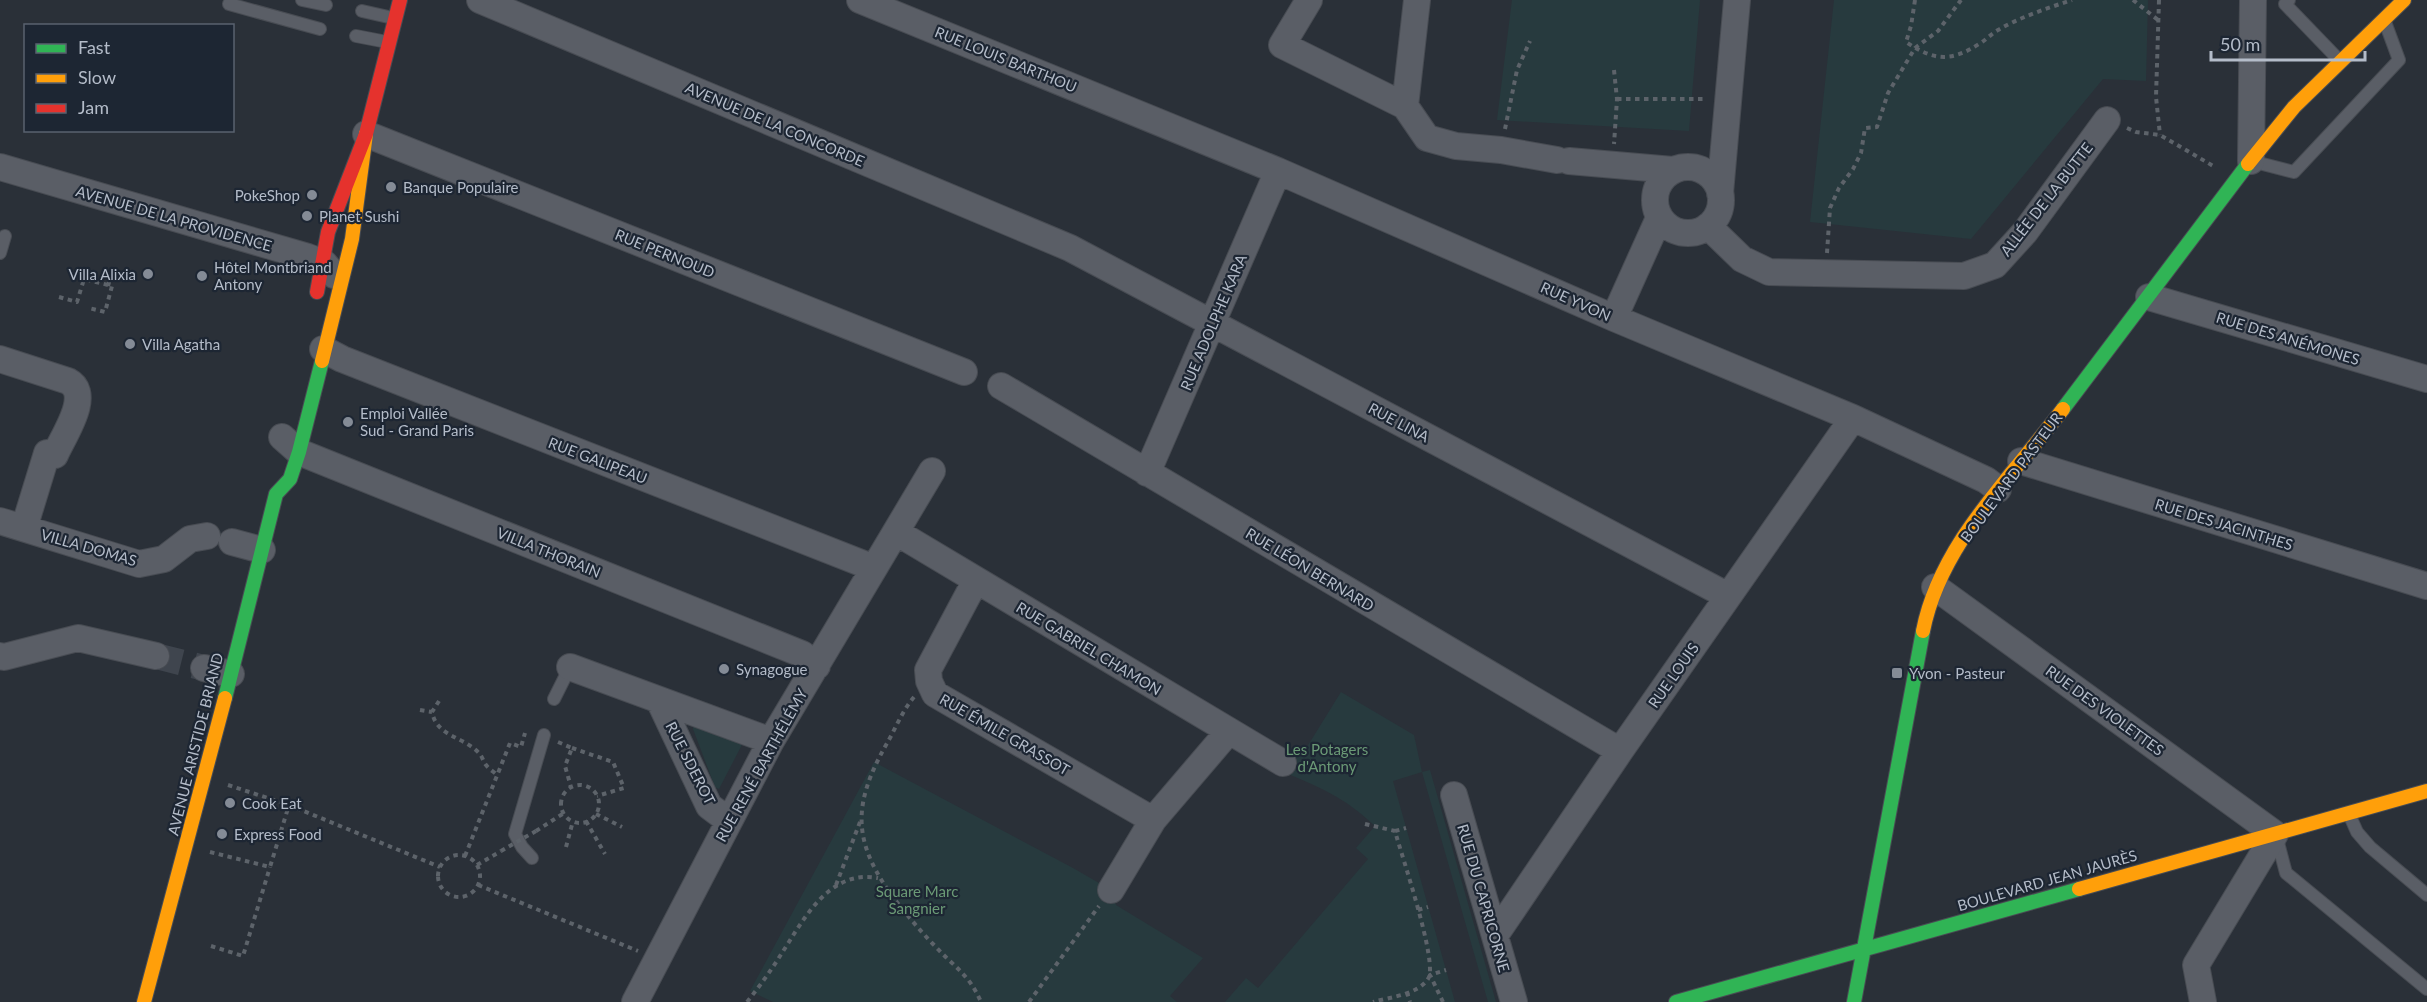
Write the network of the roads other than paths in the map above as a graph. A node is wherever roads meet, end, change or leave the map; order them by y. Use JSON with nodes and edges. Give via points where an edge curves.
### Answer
{"nodes":[{"id":1,"x":302,"y":0,"type":"edge"},
{"id":2,"x":400,"y":0,"type":"edge"},
{"id":3,"x":480,"y":0,"type":"edge"},
{"id":4,"x":860,"y":0,"type":"edge"},
{"id":5,"x":1309,"y":0,"type":"edge"},
{"id":6,"x":1417,"y":0,"type":"edge"},
{"id":7,"x":1737,"y":0,"type":"edge"},
{"id":8,"x":2253,"y":0,"type":"edge"},
{"id":9,"x":2289,"y":0,"type":"edge"},
{"id":10,"x":2404,"y":0,"type":"edge"},
{"id":11,"x":229,"y":4,"type":"dead end"},
{"id":12,"x":326,"y":4,"type":"dead end"},
{"id":13,"x":362,"y":11,"type":"dead end"},
{"id":14,"x":396,"y":19,"type":"junction"},
{"id":15,"x":2384,"y":19,"type":"junction"},
{"id":16,"x":320,"y":29,"type":"dead end"},
{"id":17,"x":356,"y":36,"type":"dead end"},
{"id":18,"x":389,"y":43,"type":"junction"},
{"id":19,"x":2340,"y":61,"type":"junction"},
{"id":20,"x":1405,"y":106,"type":"junction"},
{"id":21,"x":1151,"y":118,"type":"joint"},
{"id":22,"x":2107,"y":120,"type":"road end"},
{"id":23,"x":366,"y":134,"type":"junction"},
{"id":24,"x":0,"y":167,"type":"edge"},
{"id":25,"x":1673,"y":170,"type":"junction"},
{"id":26,"x":1278,"y":171,"type":"junction"},
{"id":27,"x":2243,"y":171,"type":"junction"},
{"id":28,"x":1720,"y":193,"type":"junction"},
{"id":29,"x":1659,"y":218,"type":"junction"},
{"id":30,"x":1708,"y":226,"type":"junction"},
{"id":31,"x":5,"y":236,"type":"dead end"},
{"id":32,"x":1070,"y":248,"type":"joint"},
{"id":33,"x":0,"y":253,"type":"edge"},
{"id":34,"x":332,"y":272,"type":"junction"},
{"id":35,"x":2149,"y":297,"type":"junction"},
{"id":36,"x":313,"y":309,"type":"dead end"},
{"id":37,"x":1614,"y":318,"type":"junction"},
{"id":38,"x":1212,"y":324,"type":"junction"},
{"id":39,"x":323,"y":349,"type":"junction"},
{"id":40,"x":0,"y":359,"type":"edge"},
{"id":41,"x":964,"y":372,"type":"dead end"},
{"id":42,"x":2427,"y":380,"type":"edge"},
{"id":43,"x":1001,"y":386,"type":"dead end"},
{"id":44,"x":1853,"y":418,"type":"junction"},
{"id":45,"x":286,"y":442,"type":"junction"},
{"id":46,"x":2021,"y":461,"type":"junction"},
{"id":47,"x":932,"y":471,"type":"dead end"},
{"id":48,"x":1147,"y":473,"type":"junction"},
{"id":49,"x":270,"y":474,"type":"dead end"},
{"id":50,"x":1998,"y":489,"type":"junction"},
{"id":51,"x":276,"y":494,"type":"junction"},
{"id":52,"x":12,"y":525,"type":"edge"},
{"id":53,"x":896,"y":532,"type":"junction"},
{"id":54,"x":262,"y":550,"type":"junction"},
{"id":55,"x":874,"y":568,"type":"junction"},
{"id":56,"x":976,"y":580,"type":"junction"},
{"id":57,"x":2427,"y":586,"type":"edge"},
{"id":58,"x":1935,"y":587,"type":"junction"},
{"id":59,"x":1728,"y":596,"type":"junction"},
{"id":60,"x":0,"y":656,"type":"edge"},
{"id":61,"x":156,"y":656,"type":"tunnel mouth"},
{"id":62,"x":817,"y":666,"type":"junction"},
{"id":63,"x":570,"y":667,"type":"joint"},
{"id":64,"x":204,"y":668,"type":"tunnel mouth"},
{"id":65,"x":231,"y":674,"type":"junction"},
{"id":66,"x":554,"y":699,"type":"dead end"},
{"id":67,"x":659,"y":700,"type":"junction"},
{"id":68,"x":1229,"y":731,"type":"junction"},
{"id":69,"x":544,"y":735,"type":"road end"},
{"id":70,"x":771,"y":741,"type":"junction"},
{"id":71,"x":1620,"y":751,"type":"junction"},
{"id":72,"x":1283,"y":763,"type":"dead end"},
{"id":73,"x":2427,"y":791,"type":"edge"},
{"id":74,"x":1454,"y":795,"type":"dead end"},
{"id":75,"x":2349,"y":813,"type":"junction"},
{"id":76,"x":1153,"y":820,"type":"junction"},
{"id":77,"x":729,"y":821,"type":"junction"},
{"id":78,"x":2275,"y":834,"type":"junction"},
{"id":79,"x":532,"y":858,"type":"dead end"},
{"id":80,"x":1111,"y":890,"type":"road end"},
{"id":81,"x":2427,"y":895,"type":"edge"},
{"id":82,"x":1496,"y":934,"type":"junction"},
{"id":83,"x":1863,"y":950,"type":"junction"},
{"id":84,"x":2427,"y":989,"type":"edge"},
{"id":85,"x":144,"y":1002,"type":"edge"},
{"id":86,"x":635,"y":1002,"type":"edge"},
{"id":87,"x":1514,"y":1002,"type":"edge"},
{"id":88,"x":1676,"y":1002,"type":"edge"},
{"id":89,"x":1854,"y":1002,"type":"edge"},
{"id":90,"x":2203,"y":1002,"type":"edge"}],
"edges":[{"from":1,"to":12,"type":"lane"},
{"from":2,"to":14,"type":"main road","name":"AVENUE ARISTIDE BRIAND"},
{"from":3,"to":32,"type":"street","name":"AVENUE DE LA CONCORDE"},
{"from":4,"to":21,"type":"street","name":"RUE LOUIS BARTHOU"},
{"from":5,"to":20,"type":"street","via":[[1282,45]]},
{"from":6,"to":20,"type":"street"},
{"from":7,"to":28,"type":"street"},
{"from":8,"to":27,"type":"street"},
{"from":9,"to":19,"type":"lane","via":[[2285,4]]},
{"from":10,"to":15,"type":"main road","name":"BOULEVARD PASTEUR"},
{"from":11,"to":16,"type":"lane"},
{"from":13,"to":14,"type":"lane"},
{"from":14,"to":18,"type":"main road","name":"AVENUE ARISTIDE BRIAND"},
{"from":15,"to":19,"type":"main road","name":"BOULEVARD PASTEUR"},
{"from":15,"to":27,"type":"lane","via":[[2399,60],[2294,172]]},
{"from":17,"to":18,"type":"lane"},
{"from":18,"to":23,"type":"main road","name":"AVENUE ARISTIDE BRIAND"},
{"from":19,"to":27,"type":"main road","name":"BOULEVARD PASTEUR","via":[[2294,107]]},
{"from":20,"to":25,"type":"street","via":[[1427,138],[1456,146]]},
{"from":21,"to":26,"type":"street","name":"RUE YVON"},
{"from":22,"to":30,"type":"street","name":"ALLÉE DE LA BUTTE","via":[[2025,232],[1995,265],[1964,276],[1769,272],[1742,259]]},
{"from":23,"to":34,"type":"main road","name":"AVENUE ARISTIDE BRIAND","via":[[352,239]]},
{"from":23,"to":34,"type":"main road","name":"AVENUE ARISTIDE BRIAND","via":[[328,232]]},
{"from":23,"to":41,"type":"street","name":"RUE PERNOUD"},
{"from":24,"to":34,"type":"street","name":"AVENUE DE LA PROVIDENCE"},
{"from":25,"to":28,"type":"street","via":[[1702,170],[1716,183]]},
{"from":25,"to":29,"type":"street","via":[[1664,176],[1654,196]]},
{"from":26,"to":37,"type":"street","name":"RUE YVON"},
{"from":26,"to":38,"type":"street","name":"RUE ADOLPHE KARA"},
{"from":27,"to":35,"type":"main road","name":"BOULEVARD PASTEUR"},
{"from":28,"to":30,"type":"street","via":[[1719,211]]},
{"from":29,"to":30,"type":"street","via":[[1676,232],[1687,234]]},
{"from":29,"to":37,"type":"street"},
{"from":31,"to":33,"type":"lane"},
{"from":32,"to":38,"type":"street","name":"RUE LINA"},
{"from":34,"to":36,"type":"main road","name":"AVENUE ARISTIDE BRIAND"},
{"from":34,"to":39,"type":"main road","name":"AVENUE ARISTIDE BRIAND"},
{"from":35,"to":42,"type":"street","name":"RUE DES ANÉMONES"},
{"from":35,"to":46,"type":"main road","name":"BOULEVARD PASTEUR"},
{"from":37,"to":44,"type":"street","name":"RUE YVON"},
{"from":38,"to":48,"type":"street","name":"RUE ADOLPHE KARA"},
{"from":38,"to":59,"type":"street","name":"RUE LINA"},
{"from":39,"to":45,"type":"main road","name":"AVENUE ARISTIDE BRIAND"},
{"from":39,"to":55,"type":"street","name":"RUE GALIPEAU"},
{"from":40,"to":52,"type":"street","via":[[68,381],[79,395],[78,406],[55,454],[46,453]]},
{"from":43,"to":48,"type":"street","name":"RUE LÉON BERNARD"},
{"from":44,"to":50,"type":"street","name":"RUE YVON"},
{"from":44,"to":59,"type":"street","name":"RUE LOUIS"},
{"from":45,"to":51,"type":"main road","name":"AVENUE ARISTIDE BRIAND","via":[[290,479]]},
{"from":45,"to":62,"type":"street","name":"VILLA THORAIN","via":[[802,654]]},
{"from":46,"to":50,"type":"main road","name":"BOULEVARD PASTEUR"},
{"from":46,"to":57,"type":"street","name":"RUE DES JACINTHES"},
{"from":47,"to":53,"type":"street","name":"RUE RENÉ BARTHÉLÉMY"},
{"from":48,"to":71,"type":"street","name":"RUE LÉON BERNARD"},
{"from":49,"to":51,"type":"main road"},
{"from":50,"to":58,"type":"main road","name":"BOULEVARD PASTEUR"},
{"from":51,"to":54,"type":"main road","name":"AVENUE ARISTIDE BRIAND"},
{"from":52,"to":54,"type":"street","name":"VILLA DOMAS","via":[[140,564],[164,559],[189,538],[220,539]]},
{"from":53,"to":55,"type":"street","name":"RUE RENÉ BARTHÉLÉMY"},
{"from":53,"to":56,"type":"street","name":"RUE GABRIEL CHAMON"},
{"from":54,"to":65,"type":"main road","name":"AVENUE ARISTIDE BRIAND"},
{"from":55,"to":62,"type":"street","name":"RUE RENÉ BARTHÉLÉMY"},
{"from":56,"to":68,"type":"street","name":"RUE GABRIEL CHAMON"},
{"from":56,"to":76,"type":"street","name":"RUE ÉMILE GRASSOT","via":[[928,670],[935,694]]},
{"from":58,"to":78,"type":"street","name":"RUE DES VIOLETTES"},
{"from":58,"to":83,"type":"main road","name":"BOULEVARD PASTEUR","via":[[1912,685]]},
{"from":59,"to":71,"type":"street","name":"RUE LOUIS"},
{"from":60,"to":61,"type":"street","via":[[78,638]]},
{"from":62,"to":70,"type":"street","name":"RUE RENÉ BARTHÉLÉMY"},
{"from":63,"to":66,"type":"lane"},
{"from":63,"to":67,"type":"street","name":"RUE SDEROT"},
{"from":64,"to":65,"type":"street"},
{"from":65,"to":85,"type":"main road","name":"AVENUE ARISTIDE BRIAND"},
{"from":67,"to":70,"type":"street","name":"RUE SDEROT"},
{"from":67,"to":77,"type":"street","name":"RUE SDEROT","via":[[709,806]]},
{"from":68,"to":72,"type":"street","name":"RUE GABRIEL CHAMON"},
{"from":68,"to":76,"type":"street"},
{"from":69,"to":79,"type":"lane","via":[[515,834]]},
{"from":70,"to":77,"type":"street","name":"RUE RENÉ BARTHÉLÉMY"},
{"from":71,"to":82,"type":"street","name":"RUE LOUIS"},
{"from":73,"to":75,"type":"main road","name":"BOULEVARD JEAN JAURÈS"},
{"from":74,"to":82,"type":"street","name":"RUE DU CAPRICORNE"},
{"from":75,"to":78,"type":"main road","name":"BOULEVARD JEAN JAURÈS"},
{"from":75,"to":81,"type":"lane","via":[[2356,832],[2370,847]]},
{"from":76,"to":80,"type":"street"},
{"from":77,"to":86,"type":"street","name":"RUE RENÉ BARTHÉLÉMY"},
{"from":78,"to":83,"type":"main road","name":"BOULEVARD JEAN JAURÈS"},
{"from":78,"to":84,"type":"lane","via":[[2286,873]]},
{"from":78,"to":90,"type":"street","via":[[2196,965]]},
{"from":82,"to":87,"type":"street","name":"RUE DU CAPRICORNE"},
{"from":83,"to":88,"type":"main road","name":"BOULEVARD JEAN JAURÈS"},
{"from":83,"to":89,"type":"main road","name":"BOULEVARD PASTEUR"}]}
